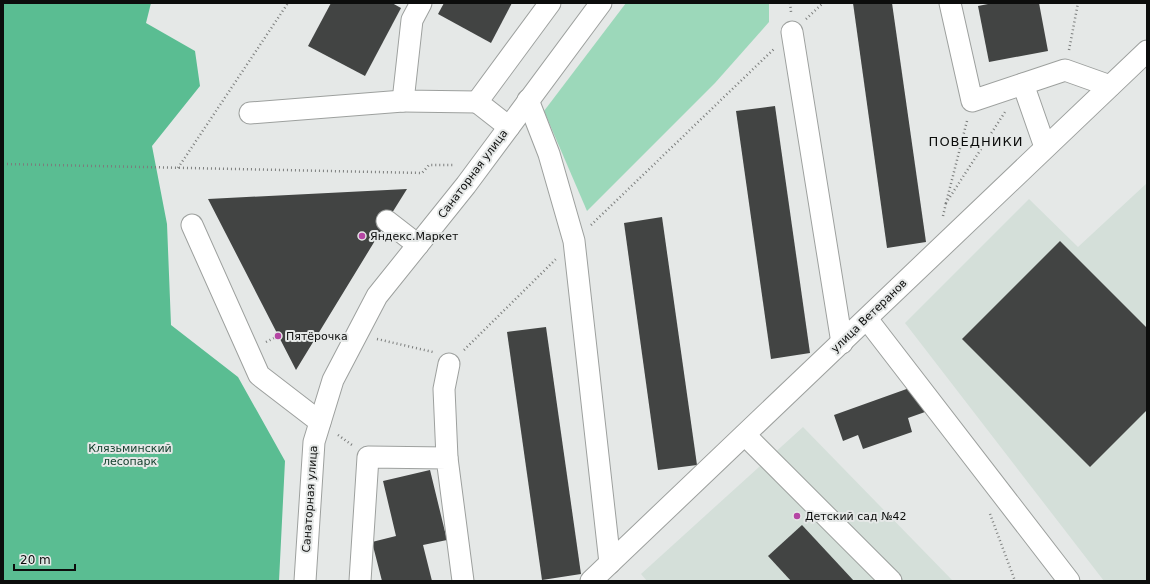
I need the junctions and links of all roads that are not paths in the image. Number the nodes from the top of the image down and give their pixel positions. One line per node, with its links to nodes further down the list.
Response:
1 (421, 3): 10 (street)
2 (550, 3): 11 (street)
3 (601, 3): 9 (street, Санаторная улица)
4 (950, 3): 7 (street)
5 (792, 32): 19 (street)
6 (1147, 51): 8 (street, улица Ветеранов)
7 (1023, 84): 8 (street); 14 (street)
8 (1110, 86): 14 (street, улица Ветеранов)
9 (528, 100): 13 (street, Санаторная улица); 24 (street)
10 (403, 101): 11 (street); 12 (street)
11 (477, 102): 13 (street)
12 (250, 113)
13 (509, 127): 17 (street, Санаторная улица)
14 (1045, 147): 18 (street, улица Ветеранов)
15 (387, 221): 17 (street)
16 (192, 224): 21 (street)
17 (418, 245): 21 (street, Санаторная улица)
18 (867, 319): 19 (street, улица Ветеранов); 30 (street)
19 (842, 343): 22 (street, улица Ветеранов)
20 (449, 364): 23 (street)
21 (326, 427): 25 (street, Санаторная улица)
22 (745, 435): 24 (street, улица Ветеранов); 29 (street)
23 (447, 458): 26 (street); 27 (street)
24 (610, 563): 28 (street, улица Ветеранов)
25 (305, 581)
26 (360, 581)
27 (463, 581)
28 (591, 581)
29 (891, 581)
30 (1069, 581)

